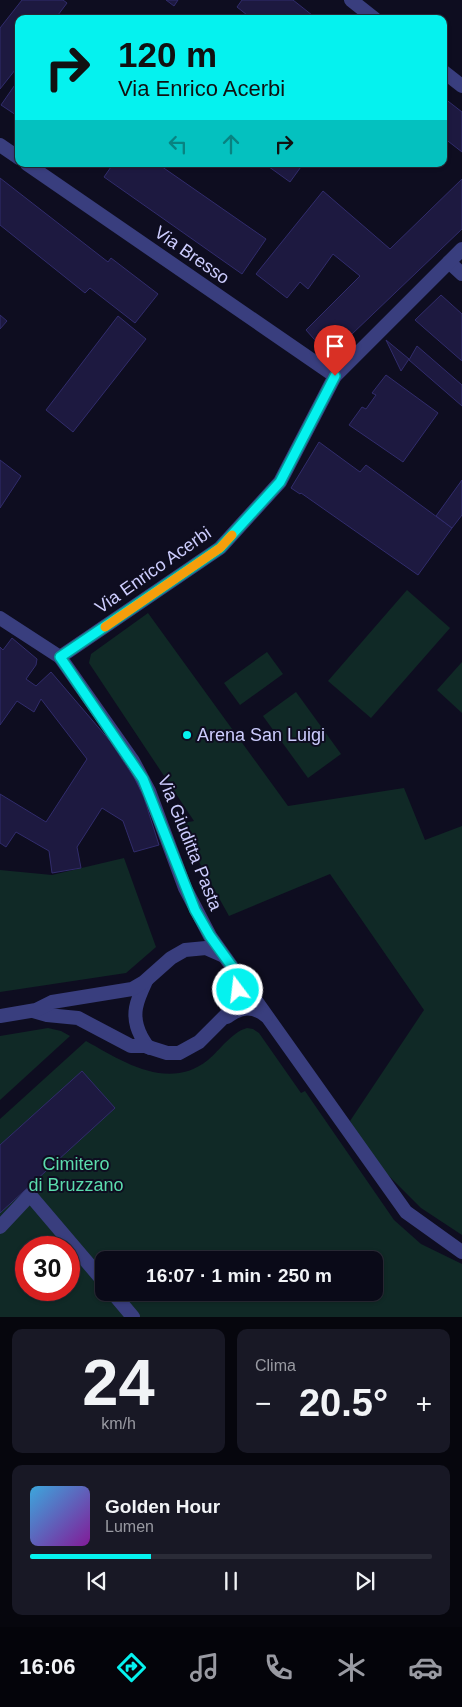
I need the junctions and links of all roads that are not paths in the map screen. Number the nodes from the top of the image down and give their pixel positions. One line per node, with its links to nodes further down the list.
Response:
1 (351, 0): 2 (street)
2 (370, 15)
3 (447, 74): 4 (street)
4 (462, 86)
5 (0, 145): 6 (street)
6 (15, 155)
7 (31, 167): 11 (street, Via Bresso)
8 (462, 249): 9 (street, Via Enrico Acerbi)
9 (449, 262): 10 (street); 11 (street, Via Enrico Acerbi)
10 (462, 274)
11 (335, 376): 13 (street, Via Enrico Acerbi)
12 (0, 618): 13 (street, Via Giuditta Pasta)
13 (60, 657): 14 (street, Via Giuditta Pasta)
14 (230, 964): 15 (street); 18 (street); 19 (street, Via Giuditta Pasta)
15 (146, 980): 16 (street); 20 (street)
16 (33, 1011): 17 (street); 20 (street)
17 (0, 1016)
18 (223, 1020): 19 (street, Via Giuditta Pasta); 20 (street)
19 (276, 1028): 22 (street, Via Giuditta Pasta)
20 (150, 1048)
21 (0, 1227): 23 (street)
22 (462, 1252)
23 (95, 1271)
24 (120, 1301): 25 (street)
25 (133, 1317)

